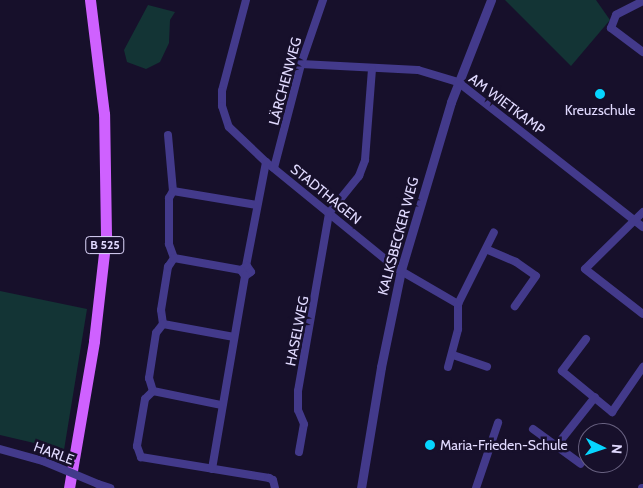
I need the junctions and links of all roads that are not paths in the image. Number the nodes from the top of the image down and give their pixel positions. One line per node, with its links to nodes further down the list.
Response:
1 (90, 0): 44 (main road, B 525)
2 (246, 0): 11 (street, STADTHAGEN)
3 (323, 0): 7 (street, LÄRCHENWEG)
4 (492, 0): 9 (street, KALKSBECKER WEG)
5 (643, 1): 6 (street)
6 (643, 52)
7 (301, 64): 8 (street, AM WIETKAMP); 12 (street, LÄRCHENWEG)
8 (372, 69): 9 (street, AM WIETKAMP); 16 (street)
9 (458, 82): 17 (street, AM WIETKAMP); 22 (street, KALKSBECKER WEG)
10 (168, 134): 13 (street)
11 (266, 162): 12 (street, STADTHAGEN); 14 (street)
12 (274, 168): 16 (street, STADTHAGEN)
13 (173, 191): 14 (street); 21 (street)
14 (258, 205): 23 (street)
15 (643, 212): 17 (street)
16 (329, 213): 22 (street, STADTHAGEN); 41 (street, HASELWEG)
17 (635, 221): 18 (street, AM WIETKAMP); 26 (street)
18 (643, 226)
19 (494, 232): 20 (street)
20 (488, 250): 24 (street); 25 (street)
21 (174, 258): 23 (street); 27 (street)
22 (400, 270): 24 (street, STADTHAGEN); 47 (street, KALKSBECKER WEG)
23 (244, 271): 28 (street)
24 (458, 304): 30 (street)
25 (515, 306)
26 (643, 314)
27 (164, 324): 28 (street); 34 (street)
28 (234, 337): 36 (street)
29 (586, 339): 35 (street)
30 (454, 355): 31 (street); 32 (street)
31 (448, 367)
32 (487, 367)
33 (643, 367): 35 (street)
34 (153, 391): 36 (street); 43 (street)
35 (595, 398): 39 (street)
36 (222, 405): 43 (street)
37 (498, 423): 48 (street)
38 (533, 428): 39 (street)
39 (557, 446): 42 (street)
40 (0, 449): 45 (street, HARLE, bridge)
41 (298, 452)
42 (578, 462)
43 (212, 469): 46 (street)
44 (69, 488)
45 (110, 488)
46 (275, 488)
47 (362, 488)
48 (476, 488)

